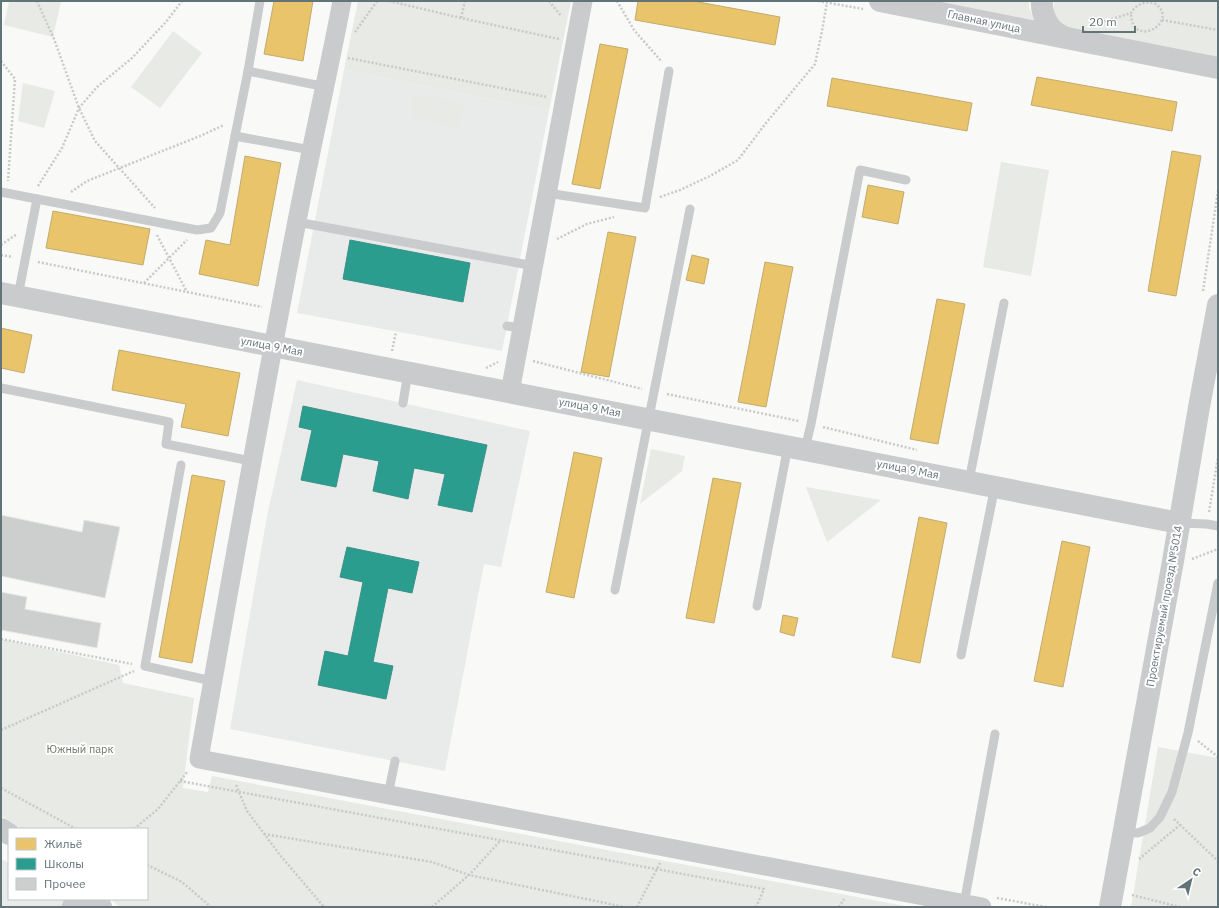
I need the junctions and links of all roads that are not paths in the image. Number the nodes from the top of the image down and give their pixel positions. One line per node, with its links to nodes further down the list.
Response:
1 (260, 1): 8 (lane)
2 (342, 1): 10 (street)
3 (582, 1): 15 (street)
4 (880, 1): 6 (street, Главная улица)
5 (1042, 1): 6 (street, Главная улица)
6 (1064, 38): 7 (street, Главная улица)
7 (1218, 68)
8 (248, 71): 10 (lane); 11 (lane)
9 (670, 71): 15 (lane)
10 (326, 87): 12 (street)
11 (236, 136): 12 (lane); 16 (lane)
12 (311, 150): 18 (street)
13 (906, 180): 29 (lane)
14 (4, 192): 16 (lane)
15 (547, 193): 19 (street)
16 (34, 198): 20 (lane)
17 (690, 209): 28 (lane)
18 (297, 222): 19 (lane); 23 (street)
19 (535, 257): 26 (street)
20 (9, 295): 23 (street, улица 9 Мая)
21 (1004, 303): 32 (lane)
22 (1218, 305): 34 (street, Проектируемый проезд №5014)
23 (273, 347): 24 (street, улица 9 Мая); 30 (street)
24 (408, 372): 26 (street, улица 9 Мая); 27 (lane)
25 (1, 388): 30 (lane)
26 (510, 392): 28 (street, улица 9 Мая)
27 (402, 403)
28 (648, 419): 29 (street, улица 9 Мая); 37 (lane)
29 (797, 448): 32 (street, улица 9 Мая); 38 (lane)
30 (251, 460): 40 (street)
31 (181, 465): 40 (lane)
32 (969, 481): 33 (street, улица 9 Мая)
33 (994, 486): 34 (street, улица 9 Мая); 39 (lane)
34 (1179, 523): 35 (lane); 44 (street, Проектируемый проезд №5014)
35 (1218, 526)
36 (1218, 583): 44 (lane)
37 (615, 590)
38 (757, 606)
39 (961, 656)
40 (212, 681): 43 (street)
41 (995, 734): 47 (lane)
42 (395, 761): 43 (lane)
43 (388, 795): 47 (street)
44 (1124, 832): 46 (street, Проектируемый проезд №5014)
45 (80, 900): 48 (street)
46 (1118, 900)
47 (973, 905)
48 (71, 907)

